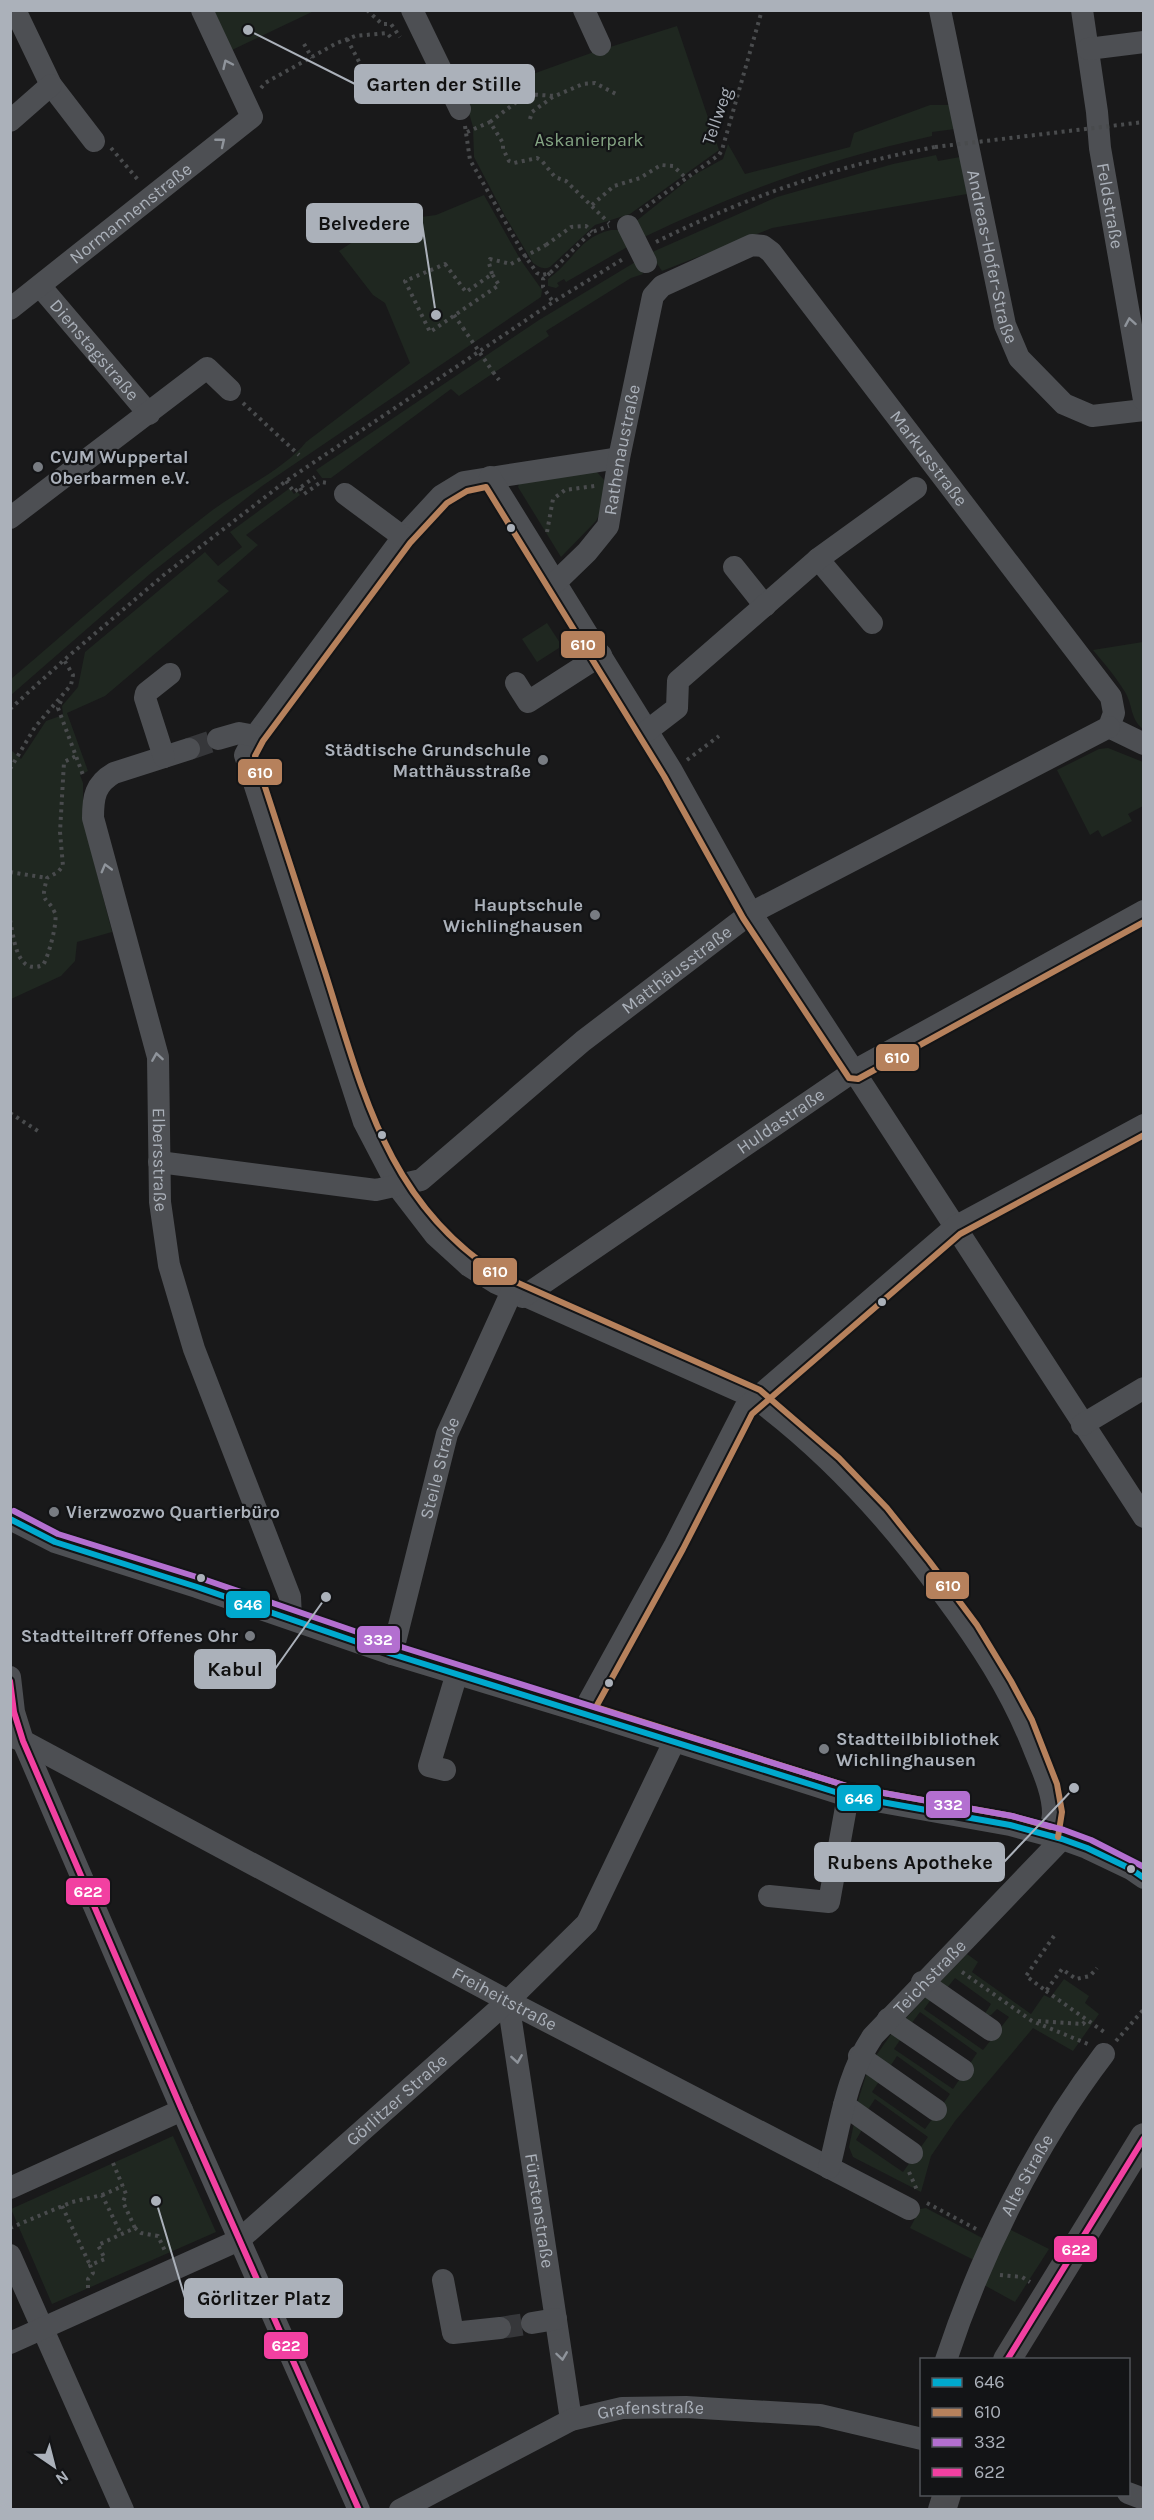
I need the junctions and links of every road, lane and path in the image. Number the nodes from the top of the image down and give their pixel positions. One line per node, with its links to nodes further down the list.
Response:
1 (15, 10): 17 (street)
2 (202, 10): 23 (street, one-way to 2)
3 (367, 10): 9 (path)
4 (412, 10): 22 (street)
5 (584, 10): 14 (street)
6 (762, 10): 30 (path, Tellweg)
7 (940, 10): 49 (street, Andreas-Hofer-Straße)
8 (1082, 10): 15 (street, Feldstraße)
9 (400, 37)
10 (347, 39): 11 (path); 16 (path); 21 (path)
11 (393, 40)
12 (1143, 42): 15 (street)
13 (304, 44): 16 (path)
14 (600, 45)
15 (1088, 49): 48 (street, Feldstraße, one-way to 15)
16 (312, 58): 23 (path)
17 (51, 85): 25 (street); 29 (street)
18 (528, 93): 20 (path); 22 (path); 27 (path)
19 (616, 94): 20 (path)
20 (555, 96): 24 (path)
21 (381, 103)
22 (459, 106): 28 (path)
23 (249, 110): 31 (street, Normannenstraße, one-way to 23)
24 (530, 119)
25 (10, 121)
26 (1143, 122): 35 (path, bridge)
27 (490, 123): 28 (path); 32 (path)
28 (467, 132): 37 (path)
29 (94, 141): 31 (path)
30 (685, 177): 32 (path); 33 (path, Tellweg)
31 (152, 197): 41 (street, Normannenstraße)
32 (592, 205): 33 (path)
33 (623, 223): 34 (path, Tellweg); 36 (street, bridge)
34 (592, 232): 38 (path); 39 (path, bridge)
35 (669, 236)
36 (638, 259): 40 (street); 43 (path)
37 (537, 273): 38 (path); 42 (path)
38 (550, 273): 42 (path)
39 (492, 274): 45 (path); 45 (path)
40 (670, 282): 52 (street, Rathenaustraße); 75 (street, Markusstraße)
41 (40, 286): 44 (street, Normannenstraße); 50 (street, Dienstagstraße)
42 (543, 286): 43 (path)
43 (553, 302): 55 (path)
44 (10, 309)
45 (454, 315): 46 (path, bridge)
46 (499, 380)
47 (230, 390): 50 (street); 51 (path)
48 (1143, 400)
49 (1143, 410)
50 (149, 414): 61 (street)
51 (299, 455)
52 (619, 458): 54 (street); 56 (street, Rathenaustraße)
53 (315, 477): 57 (path)
54 (490, 477): 62 (street); 64 (street)
55 (286, 481): 57 (path); 70 (path)
56 (617, 483): 64 (path); 66 (street, Rathenaustraße)
57 (300, 488): 59 (path)
58 (916, 488): 63 (street)
59 (304, 494)
60 (345, 494): 62 (street)
61 (10, 518)
62 (403, 537): 77 (street)
63 (818, 559): 67 (street); 68 (street)
64 (543, 560): 66 (street)
65 (734, 567): 67 (street)
66 (556, 582): 69 (street)
67 (765, 606): 76 (street)
68 (872, 623)
69 (601, 655): 72 (street); 76 (street)
70 (64, 660): 73 (path); 74 (path)
71 (170, 674): 83 (street)
72 (516, 683)
73 (64, 695): 82 (path); 84 (path)
74 (10, 709)
75 (1109, 727): 80 (street); 90 (street, Matthäusstraße)
76 (647, 731): 85 (street)
77 (255, 736): 79 (street); 99 (street)
78 (719, 736): 85 (path)
79 (218, 739)
80 (1143, 744)
81 (189, 749): 83 (street, Elbersstraße)
82 (76, 756): 86 (path); 88 (path)
83 (164, 757): 98 (street, Elbersstraße, one-way to 83)
84 (10, 769)
85 (672, 771): 90 (street)
86 (82, 774)
87 (10, 872): 88 (path)
88 (47, 878): 92 (path)
89 (1143, 911): 94 (street, Huldastraße)
90 (751, 913): 94 (street); 99 (street, Matthäusstraße)
91 (10, 920): 92 (path)
92 (16, 946): 93 (path)
93 (10, 952)
94 (854, 1071): 100 (street); 101 (street, Huldastraße)
95 (10, 1113): 96 (path)
96 (38, 1131)
97 (1141, 1132): 100 (street)
98 (159, 1161): 99 (street, Matthäusstraße); 107 (street, Elbersstraße)
99 (398, 1187): 101 (street)
100 (955, 1227): 103 (street); 104 (street)
101 (517, 1294): 103 (street); 108 (street, Steile Straße)
102 (1143, 1388): 104 (street)
103 (755, 1398): 111 (street); 116 (street)
104 (1083, 1425): 105 (street)
105 (1143, 1517)
106 (10, 1519): 107 (street)
107 (291, 1618): 108 (street)
108 (392, 1654): 109 (street)
109 (457, 1674): 111 (street); 114 (street)
110 (10, 1677): 112 (street)
111 (583, 1712): 113 (street)
112 (17, 1739): 124 (street, Freiheitstraße); 137 (street)
113 (674, 1742): 115 (street); 124 (street, Görlitzer Straße)
114 (445, 1770)
115 (848, 1796): 116 (street); 118 (street)
116 (1055, 1837): 117 (street); 120 (street, Teichstraße)
117 (1143, 1878)
118 (769, 1896)
119 (1054, 1936): 123 (path)
120 (944, 1960): 122 (street, Teichstraße); 129 (path)
121 (1097, 1968): 123 (path)
122 (922, 1982): 127 (street, Teichstraße); 132 (street)
123 (1046, 1991): 126 (path)
124 (508, 2001): 142 (street, Freiheitstraße); 151 (street, Görlitzer Straße); 160 (street, Fürstenstraße, one-way to 160)
125 (1143, 2009): 133 (path)
126 (1077, 2013): 128 (path); 130 (path)
127 (888, 2019): 134 (street, Teichstraße); 135 (street)
128 (1086, 2020): 130 (path); 131 (path)
129 (1032, 2021): 130 (path); 133 (path)
130 (1075, 2024)
131 (1094, 2025)
132 (992, 2030)
133 (1104, 2054): 152 (street, Alte Straße)
134 (859, 2056): 136 (street, Teichstraße); 138 (street)
135 (963, 2070)
136 (844, 2105): 140 (street); 142 (street, Teichstraße)
137 (182, 2110): 144 (street); 151 (street)
138 (936, 2110)
139 (1143, 2137): 158 (main road)
140 (910, 2161): 146 (path)
141 (112, 2163): 143 (path)
142 (829, 2168): 146 (street, Freiheitstraße)
143 (123, 2186): 145 (path); 149 (path)
144 (10, 2188)
145 (102, 2195): 147 (path); 150 (path)
146 (915, 2204): 152 (path)
147 (62, 2206): 148 (path); 155 (path)
148 (10, 2228)
149 (135, 2228): 150 (path); 153 (path)
150 (121, 2234): 155 (path)
151 (239, 2240): 159 (street, Görlitzer Straße); 170 (street)
152 (995, 2241): 156 (street, Alte Straße)
153 (164, 2249)
154 (10, 2255): 162 (street)
155 (90, 2265): 159 (path)
156 (981, 2270): 158 (path); 165 (street, Alte Straße)
157 (443, 2280): 163 (street)
158 (1048, 2293): 166 (main road)
159 (96, 2305): 162 (street, Görlitzer Straße)
160 (556, 2319): 161 (street); 167 (street, Fürstenstraße, one-way to 167)
161 (532, 2323)
162 (43, 2328): 164 (street, Görlitzer Straße); 169 (street)
163 (500, 2328)
164 (10, 2343)
165 (947, 2358)
166 (1008, 2358)
167 (571, 2420): 168 (street, Grafenstraße); 171 (street, Grafenstraße)
168 (920, 2435)
169 (123, 2510)
170 (359, 2510)
171 (400, 2510)

